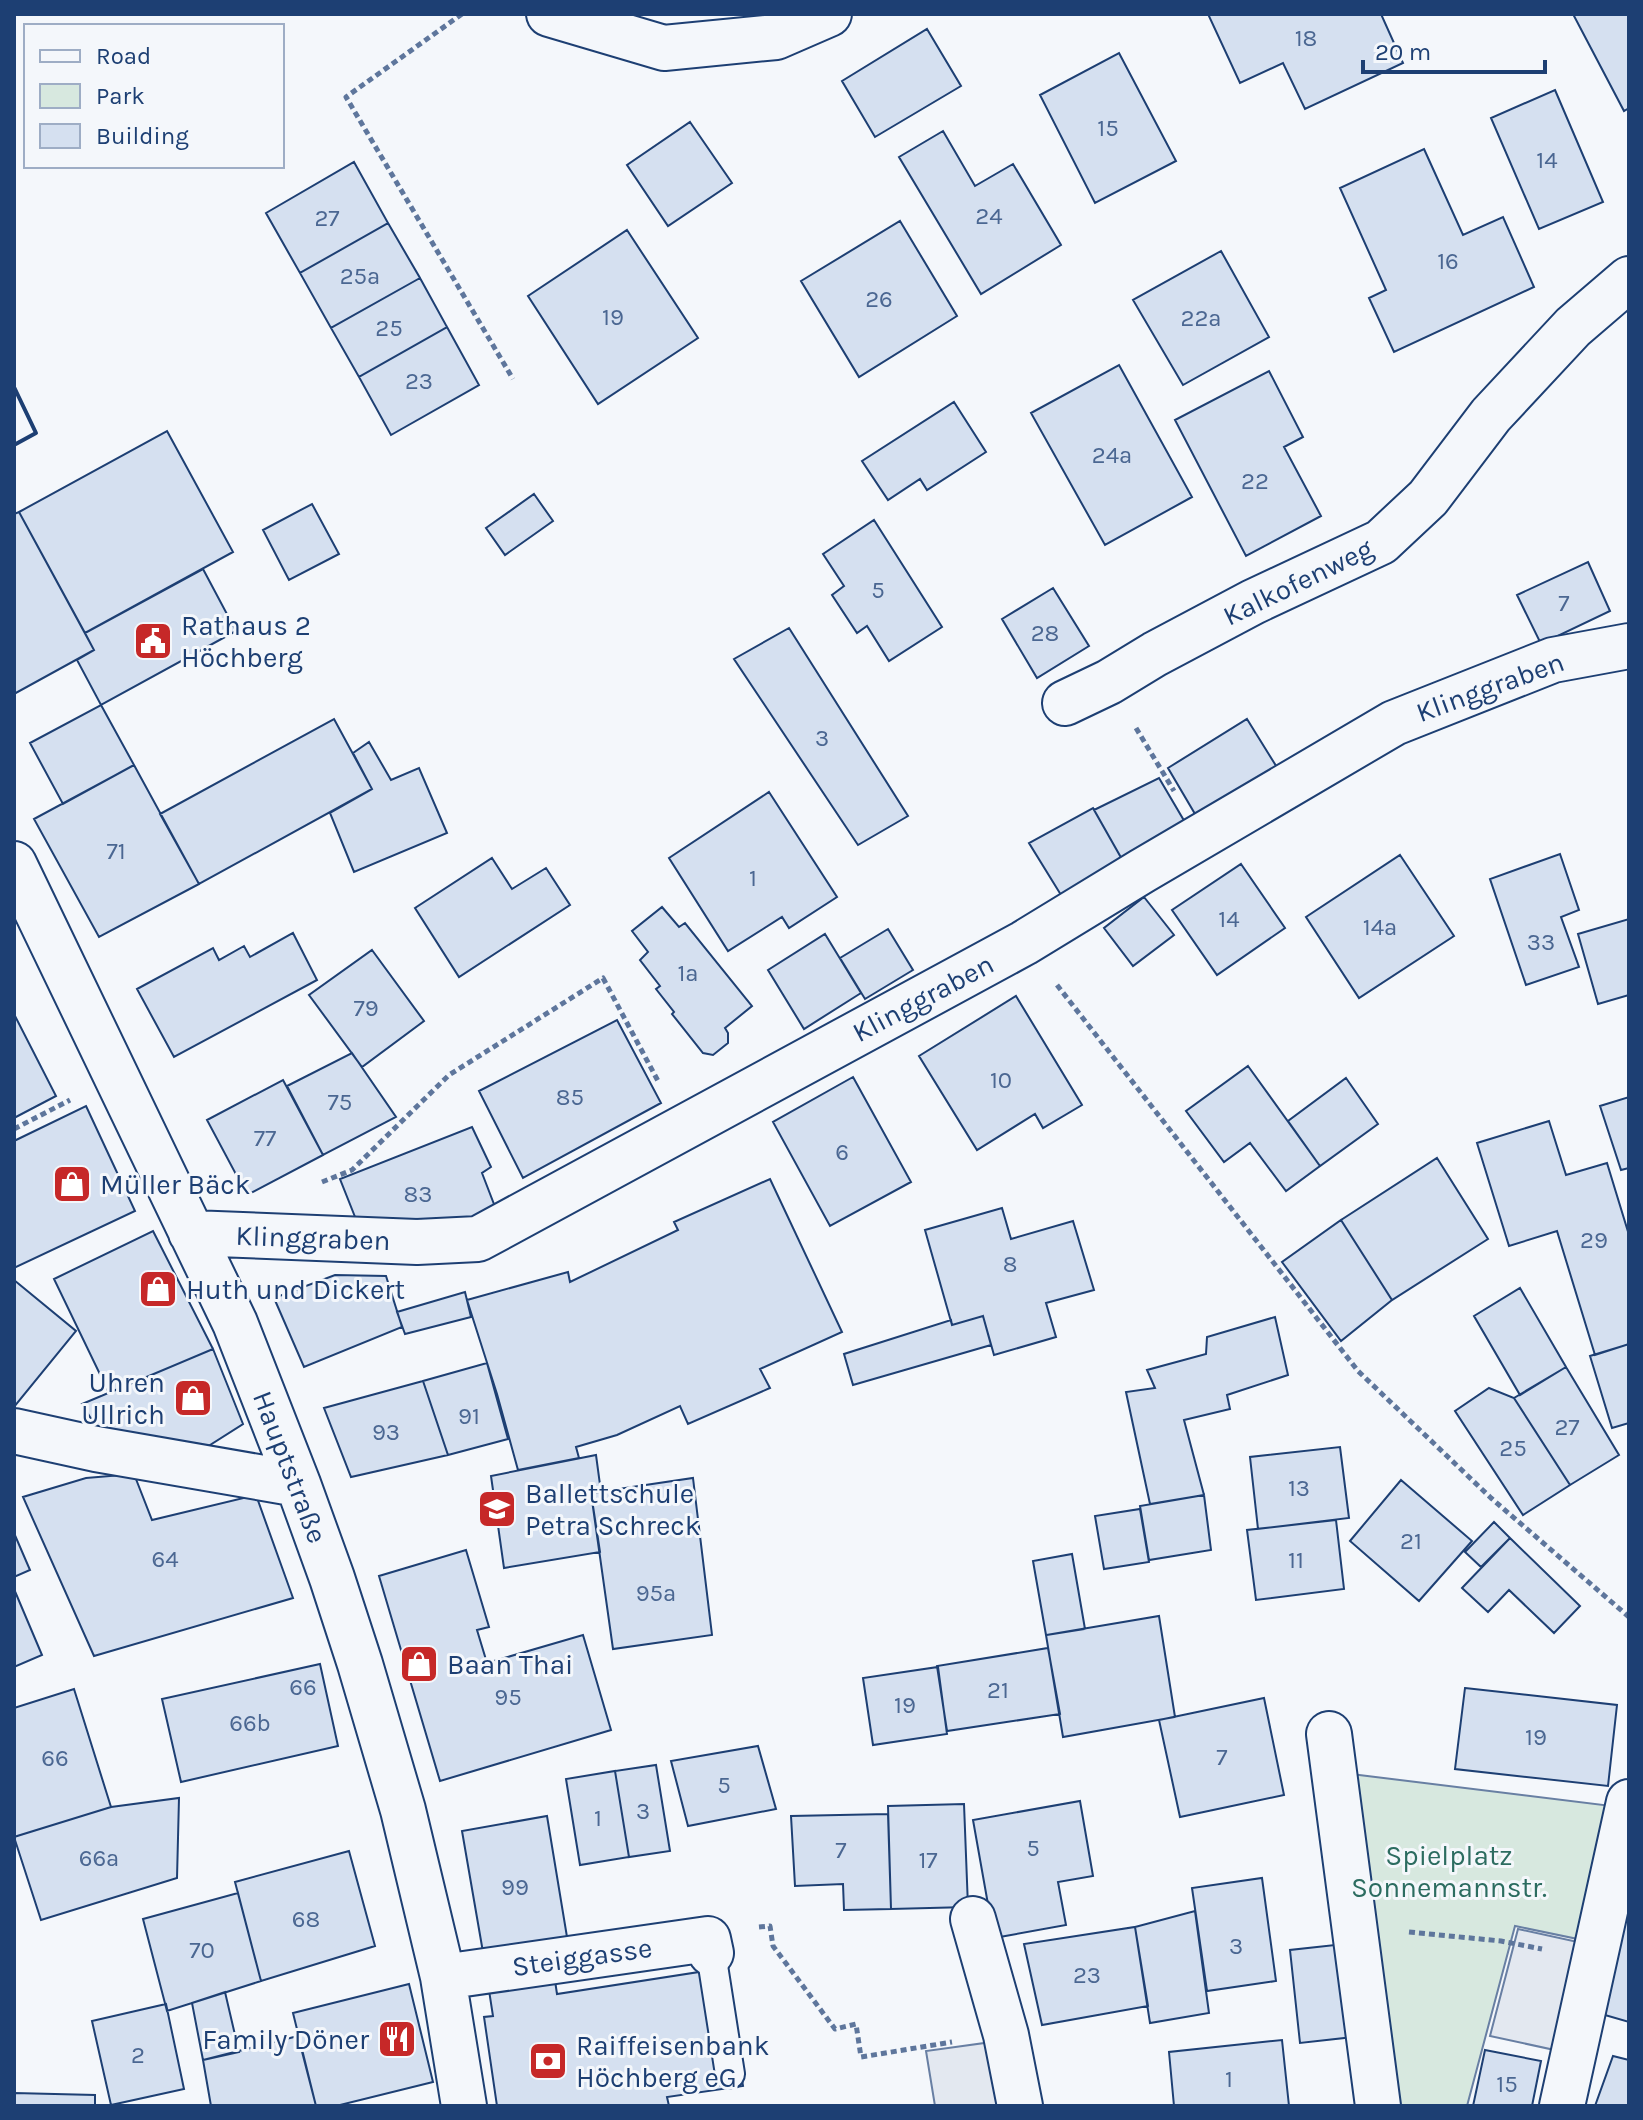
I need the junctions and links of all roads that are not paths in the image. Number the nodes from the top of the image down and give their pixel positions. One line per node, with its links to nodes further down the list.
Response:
1 (549, 14): 2 (street)
2 (829, 14)
3 (1629, 279): 5 (street, Kalkofenweg)
4 (1629, 646): 7 (street, Klinggraben)
5 (1065, 703)
6 (14, 864): 7 (street, Hauptstraße)
7 (191, 1233): 9 (street, Hauptstraße)
8 (14, 1431): 9 (street)
9 (298, 1484): 14 (street, Hauptstraße)
10 (1329, 1734): 18 (street)
11 (1629, 1802): 19 (street)
12 (973, 1919): 17 (street)
13 (711, 1953): 14 (street, Steiggasse); 15 (lane)
14 (443, 1977): 16 (street, Hauptstraße)
15 (730, 2074)
16 (464, 2106)
17 (1020, 2106)
18 (1378, 2106)
19 (1562, 2106)

